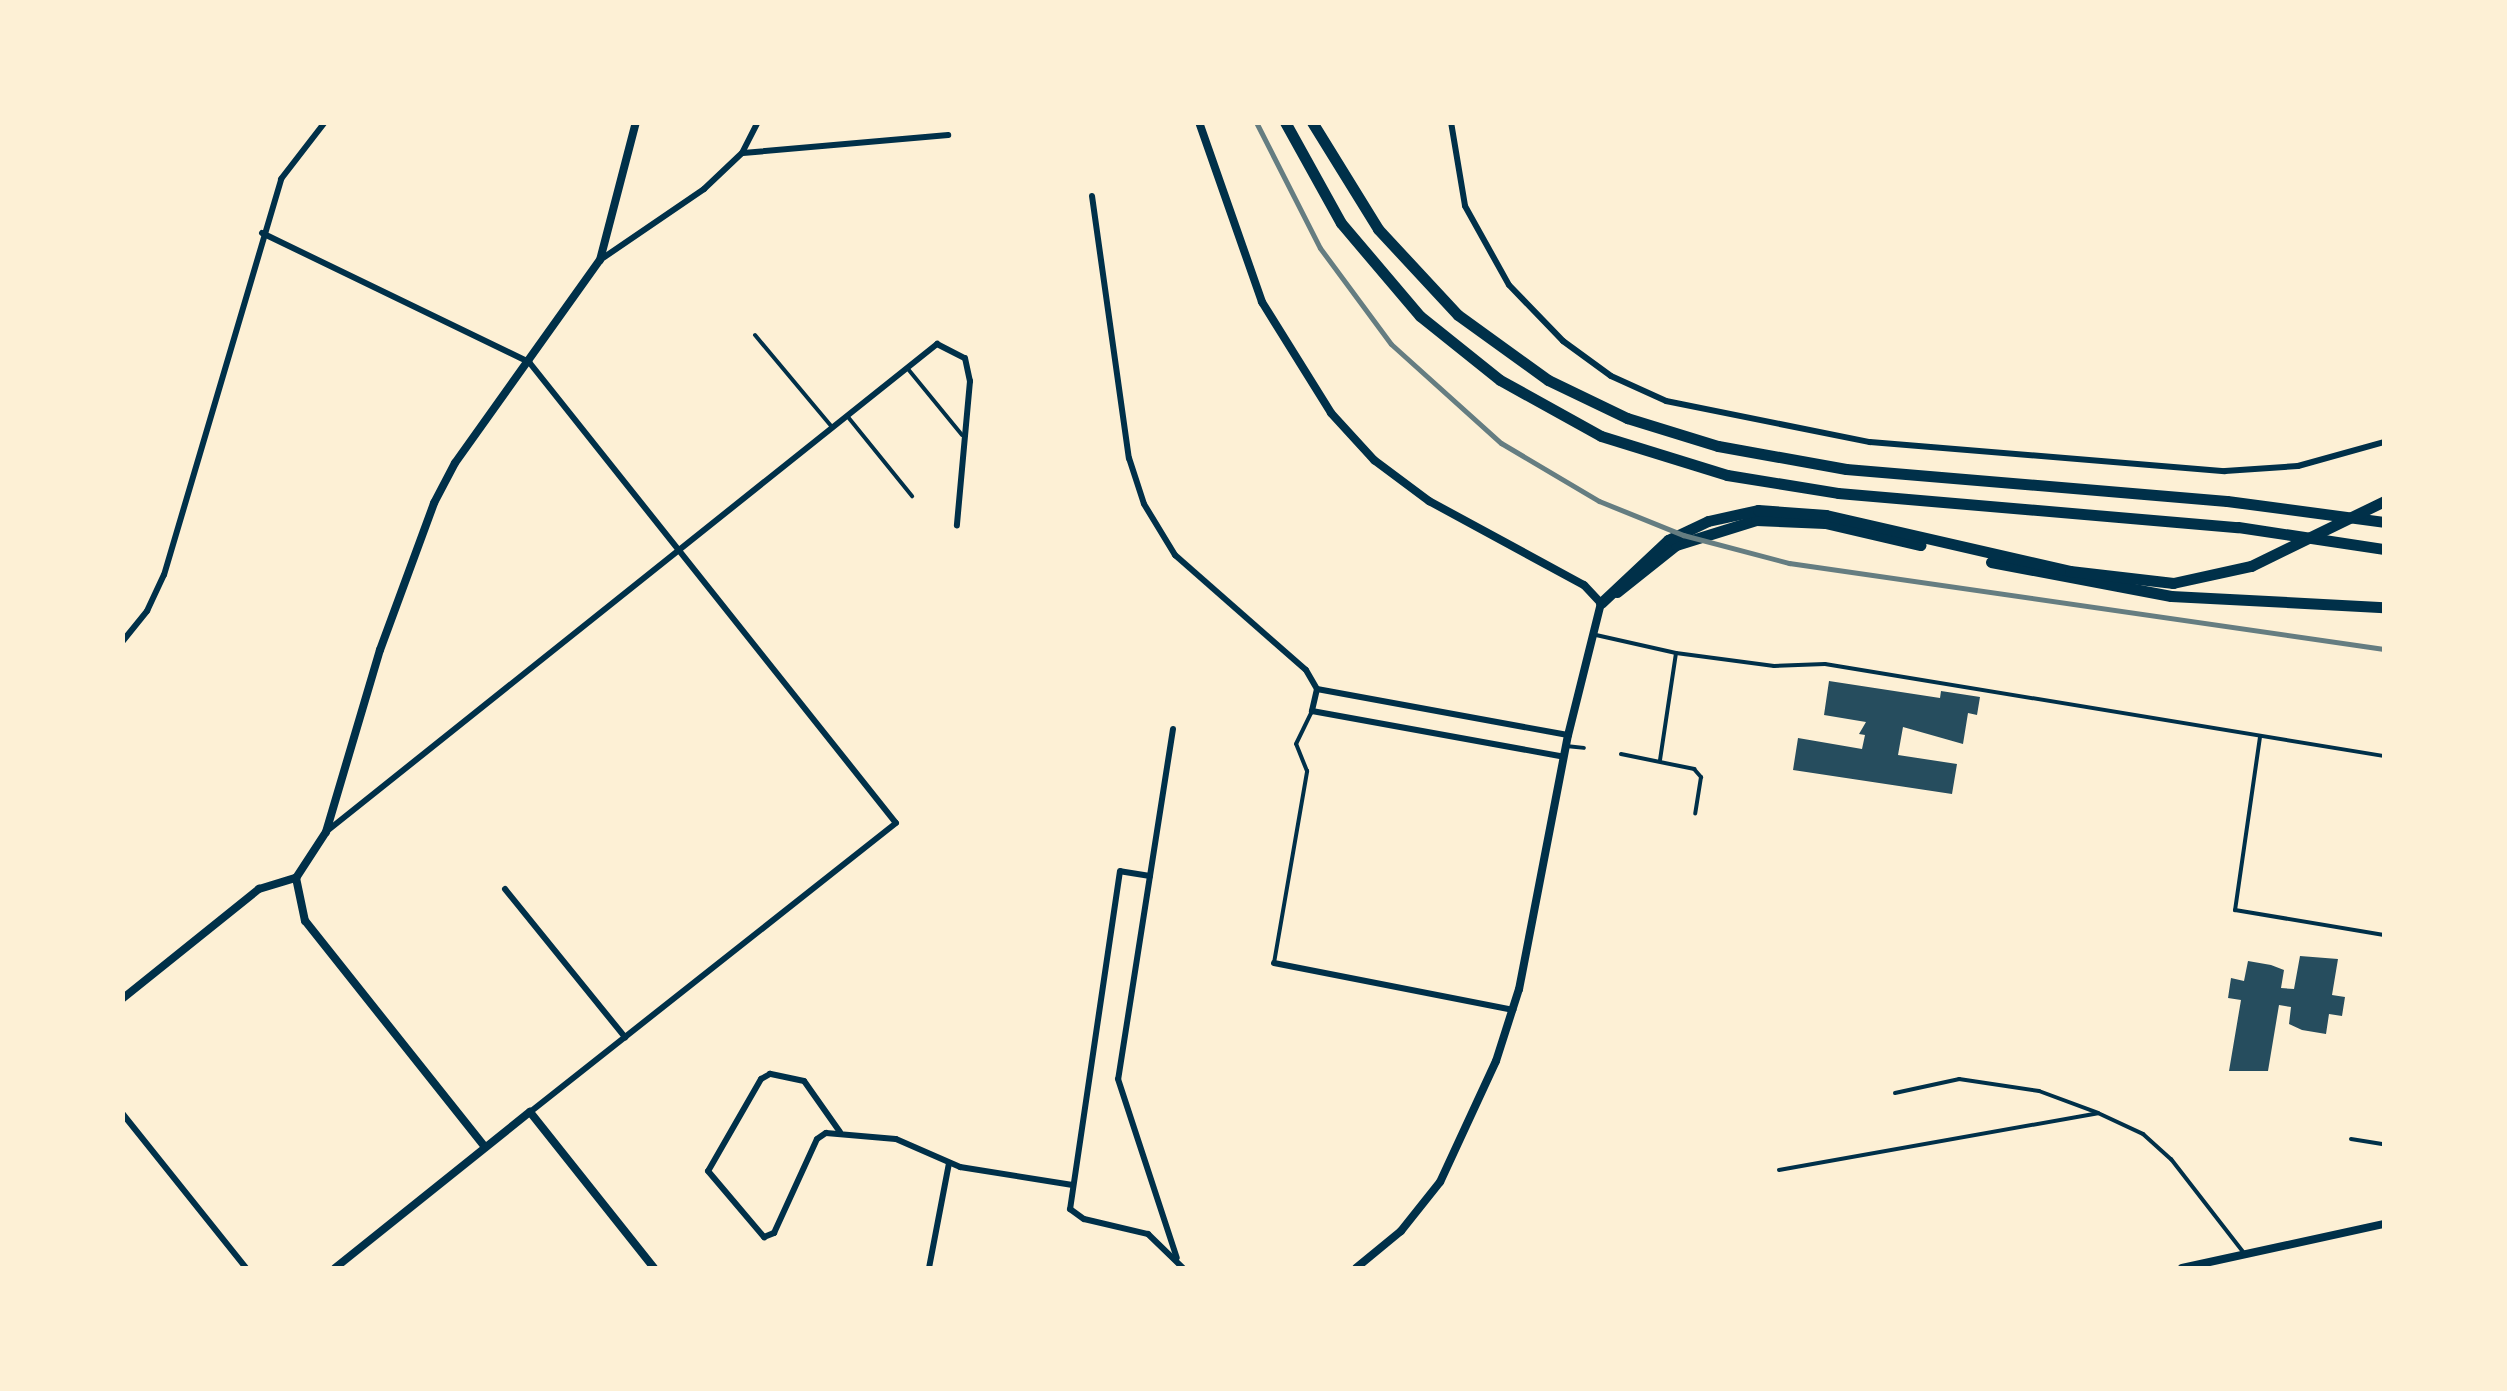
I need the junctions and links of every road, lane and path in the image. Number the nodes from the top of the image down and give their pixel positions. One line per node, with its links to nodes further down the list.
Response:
1 (324, 122): 11 (street)
2 (636, 122): 12 (street)
3 (758, 122): 9 (street)
4 (1200, 122): 26 (street)
5 (1284, 122): 24 (highway)
6 (1312, 122): 22 (highway)
7 (1452, 122): 19 (street)
8 (948, 135): 9 (street)
9 (742, 153): 12 (street)
10 (1092, 196): 31 (street)
11 (262, 233): 14 (street); 29 (street)
12 (600, 260): 14 (street)
13 (755, 335): 17 (lane)
14 (529, 362): 25 (street); 42 (street)
15 (908, 369): 16 (street); 18 (lane); 18 (street)
16 (848, 417): 17 (street); 20 (lane)
17 (834, 429): 25 (street)
18 (965, 437): 23 (street)
19 (2384, 442)
20 (912, 496)
21 (2384, 502): 26 (highway)
22 (2384, 522)
23 (957, 525)
24 (2384, 549)
25 (679, 553): 42 (street); 50 (street)
26 (1602, 603): 27 (highway); 28 (street)
27 (2384, 606)
28 (1596, 634): 30 (lane); 35 (street)
29 (122, 642)
30 (1676, 653): 34 (lane); 40 (lane)
31 (1316, 689): 32 (street); 35 (street)
32 (1312, 711): 39 (street); 47 (lane)
33 (1172, 729): 43 (street)
34 (2260, 735): 38 (lane); 46 (lane)
35 (1567, 741): 36 (lane); 39 (street)
36 (1584, 748)
37 (1621, 754): 40 (lane)
38 (2384, 756)
39 (1564, 757): 49 (street)
40 (1660, 760): 41 (lane)
41 (1696, 814)
42 (326, 832): 44 (street)
43 (1150, 876): 61 (street); 64 (street)
44 (296, 878): 48 (street); 58 (street)
45 (505, 889): 50 (street)
46 (2384, 934)
47 (1274, 964): 49 (street)
48 (122, 999)
49 (1512, 1010): 71 (street)
50 (625, 1037): 52 (street)
51 (1895, 1092): 53 (lane)
52 (530, 1112): 58 (street); 68 (street)
53 (2098, 1113): 60 (lane); 63 (lane)
54 (122, 1114): 66 (street)
55 (840, 1132): 55 (street); 59 (street)
56 (2351, 1139): 57 (lane)
57 (2384, 1144)
58 (485, 1147): 67 (street)
59 (949, 1163): 61 (street); 69 (street)
60 (1779, 1170)
61 (1073, 1184): 64 (street)
62 (2384, 1224): 63 (street)
63 (2244, 1253): 65 (street)
64 (1177, 1258): 70 (street)
65 (2198, 1266): 72 (street)
66 (246, 1268)
67 (335, 1268)
68 (654, 1268)
69 (930, 1268)
70 (1183, 1268)
71 (1356, 1268)
72 (2182, 1268)

